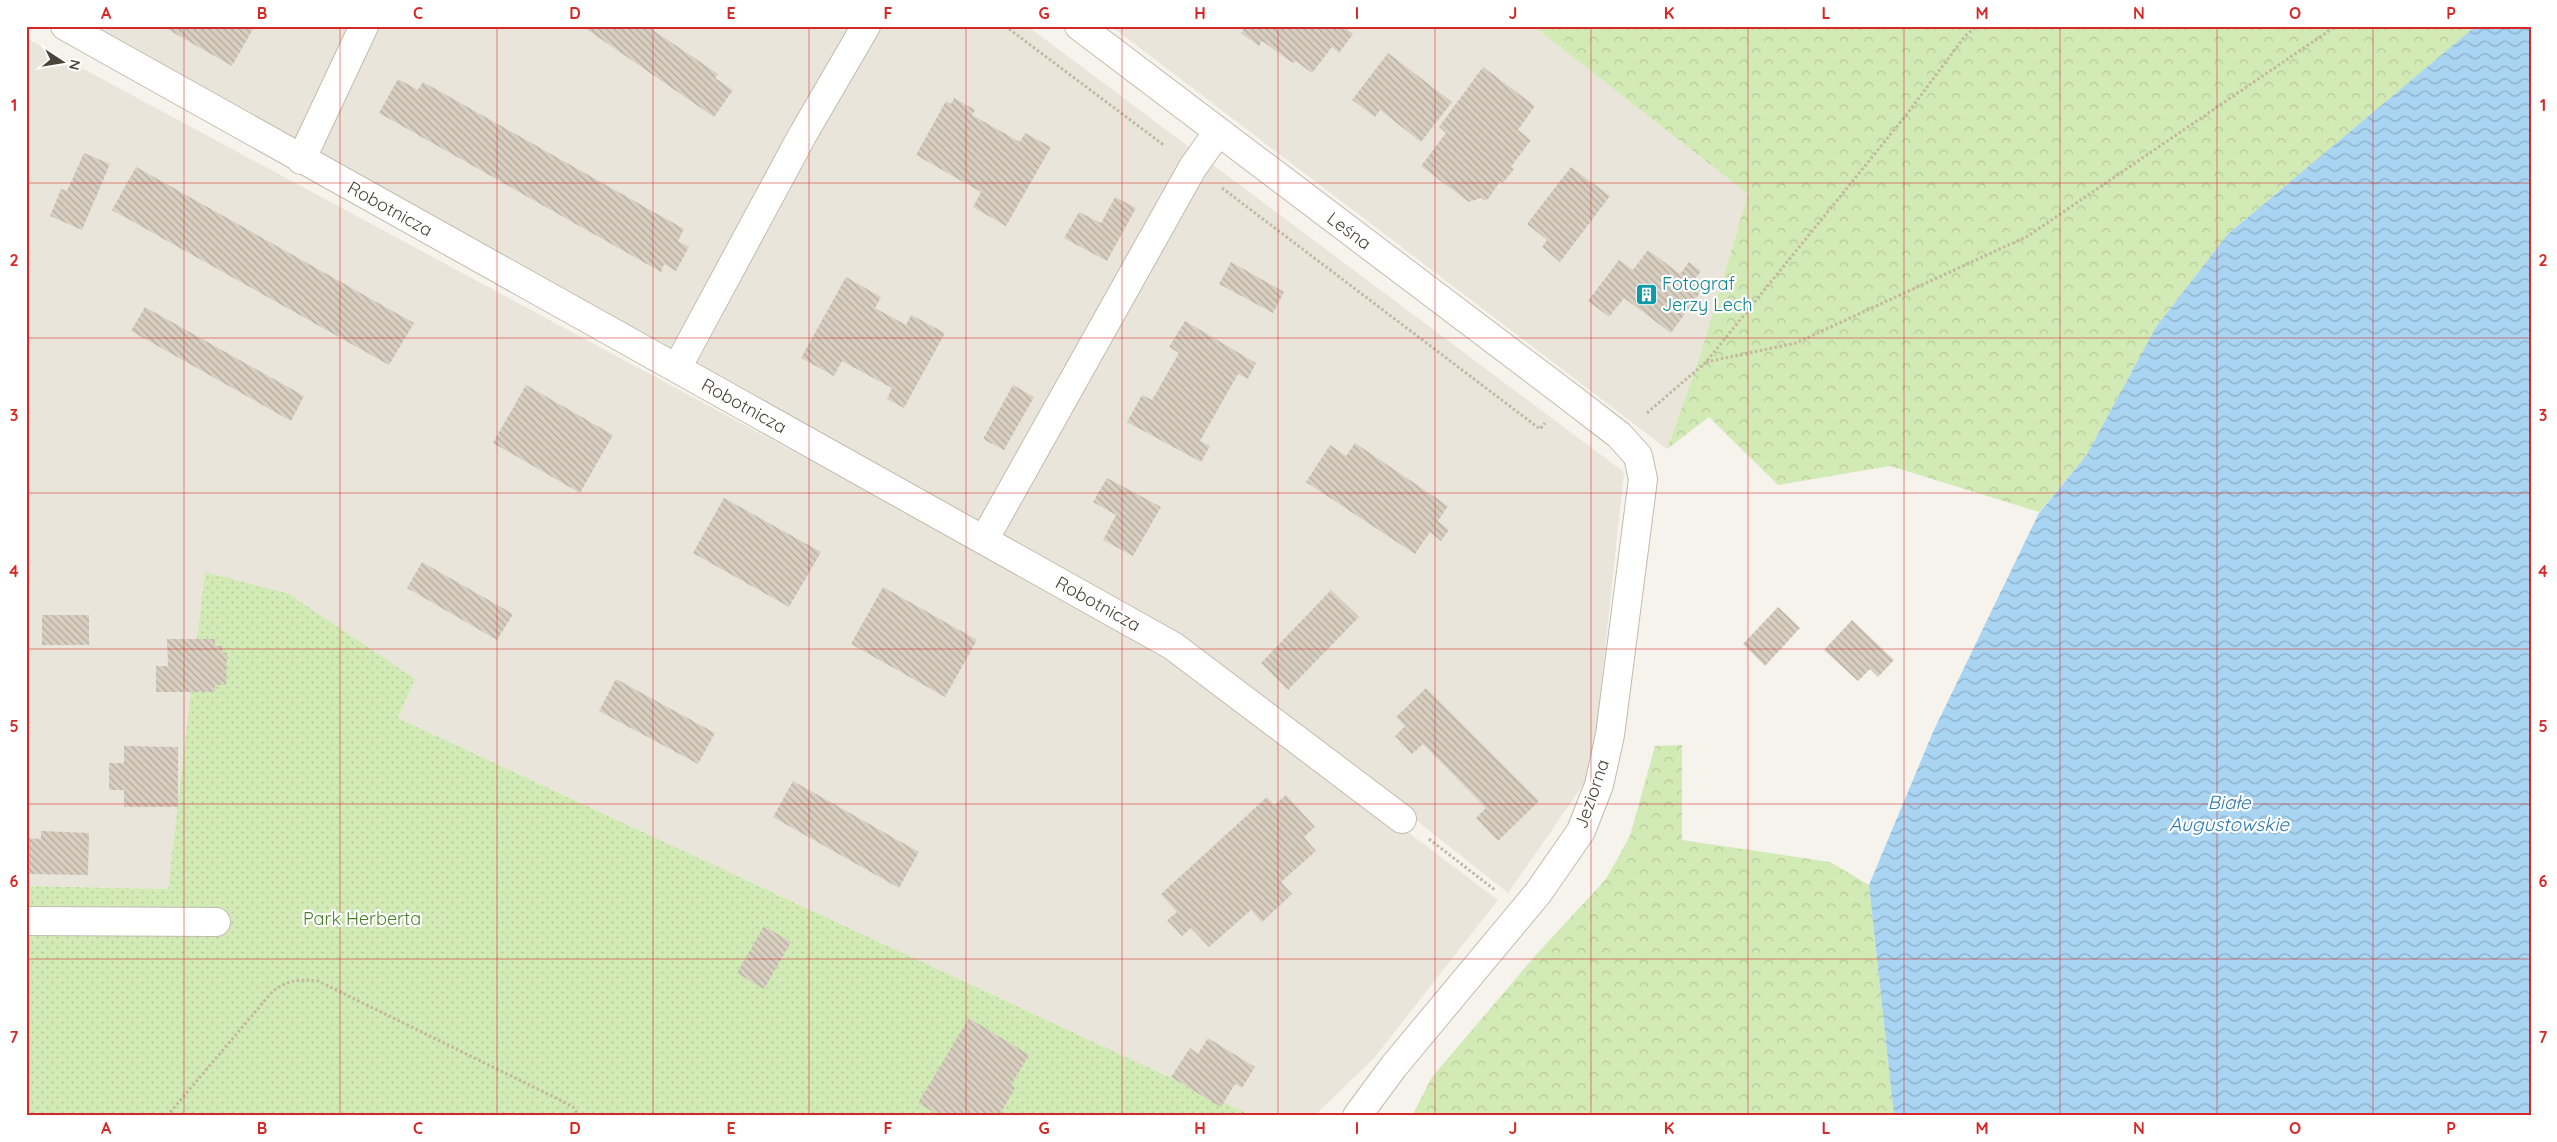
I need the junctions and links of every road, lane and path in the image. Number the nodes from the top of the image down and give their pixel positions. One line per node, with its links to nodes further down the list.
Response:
1 (65, 26): 9 (street, Robotnicza)
2 (364, 26): 9 (street)
3 (866, 26): 12 (street)
4 (1005, 26): 10 (path)
5 (1080, 26): 8 (street, Leśna)
6 (1977, 26): 11 (path)
7 (2336, 26): 11 (path)
8 (1218, 132): 10 (street); 13 (street, Leśna)
9 (301, 160): 12 (street, Robotnicza)
10 (1193, 167): 13 (path); 15 (street)
11 (1706, 362): 14 (path)
12 (677, 368): 15 (street, Robotnicza)
13 (1567, 395): 14 (street, Leśna)
14 (1619, 435): 17 (street, Jeziorna)
15 (984, 540): 16 (street, Robotnicza)
16 (1402, 819): 17 (path)
17 (1522, 913): 22 (street, Jeziorna)
18 (26, 921): 19 (street)
19 (216, 922)
20 (167, 1116): 21 (path)
21 (579, 1116)
22 (1357, 1116)

